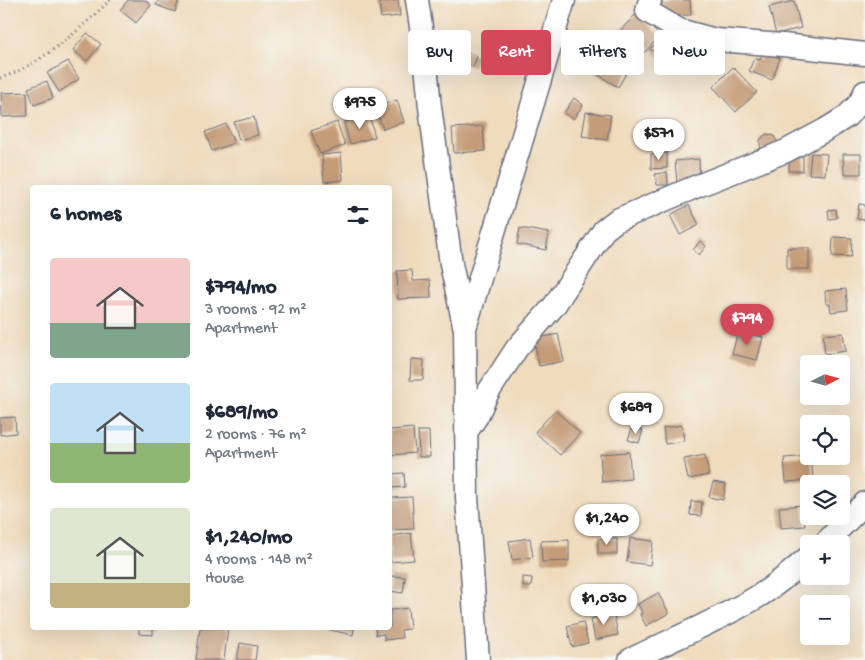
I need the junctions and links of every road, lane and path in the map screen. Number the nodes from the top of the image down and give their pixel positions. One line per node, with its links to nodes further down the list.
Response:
1 (110, 0): 6 (path)
2 (417, 0): 8 (street)
3 (564, 0): 8 (street)
4 (650, 0): 5 (street)
5 (865, 54)
6 (0, 78)
7 (865, 92): 9 (street)
8 (465, 328): 9 (street)
9 (466, 432): 13 (street)
10 (865, 503): 11 (street)
11 (833, 535)
12 (800, 565): 14 (street)
13 (478, 660)
14 (630, 660)

